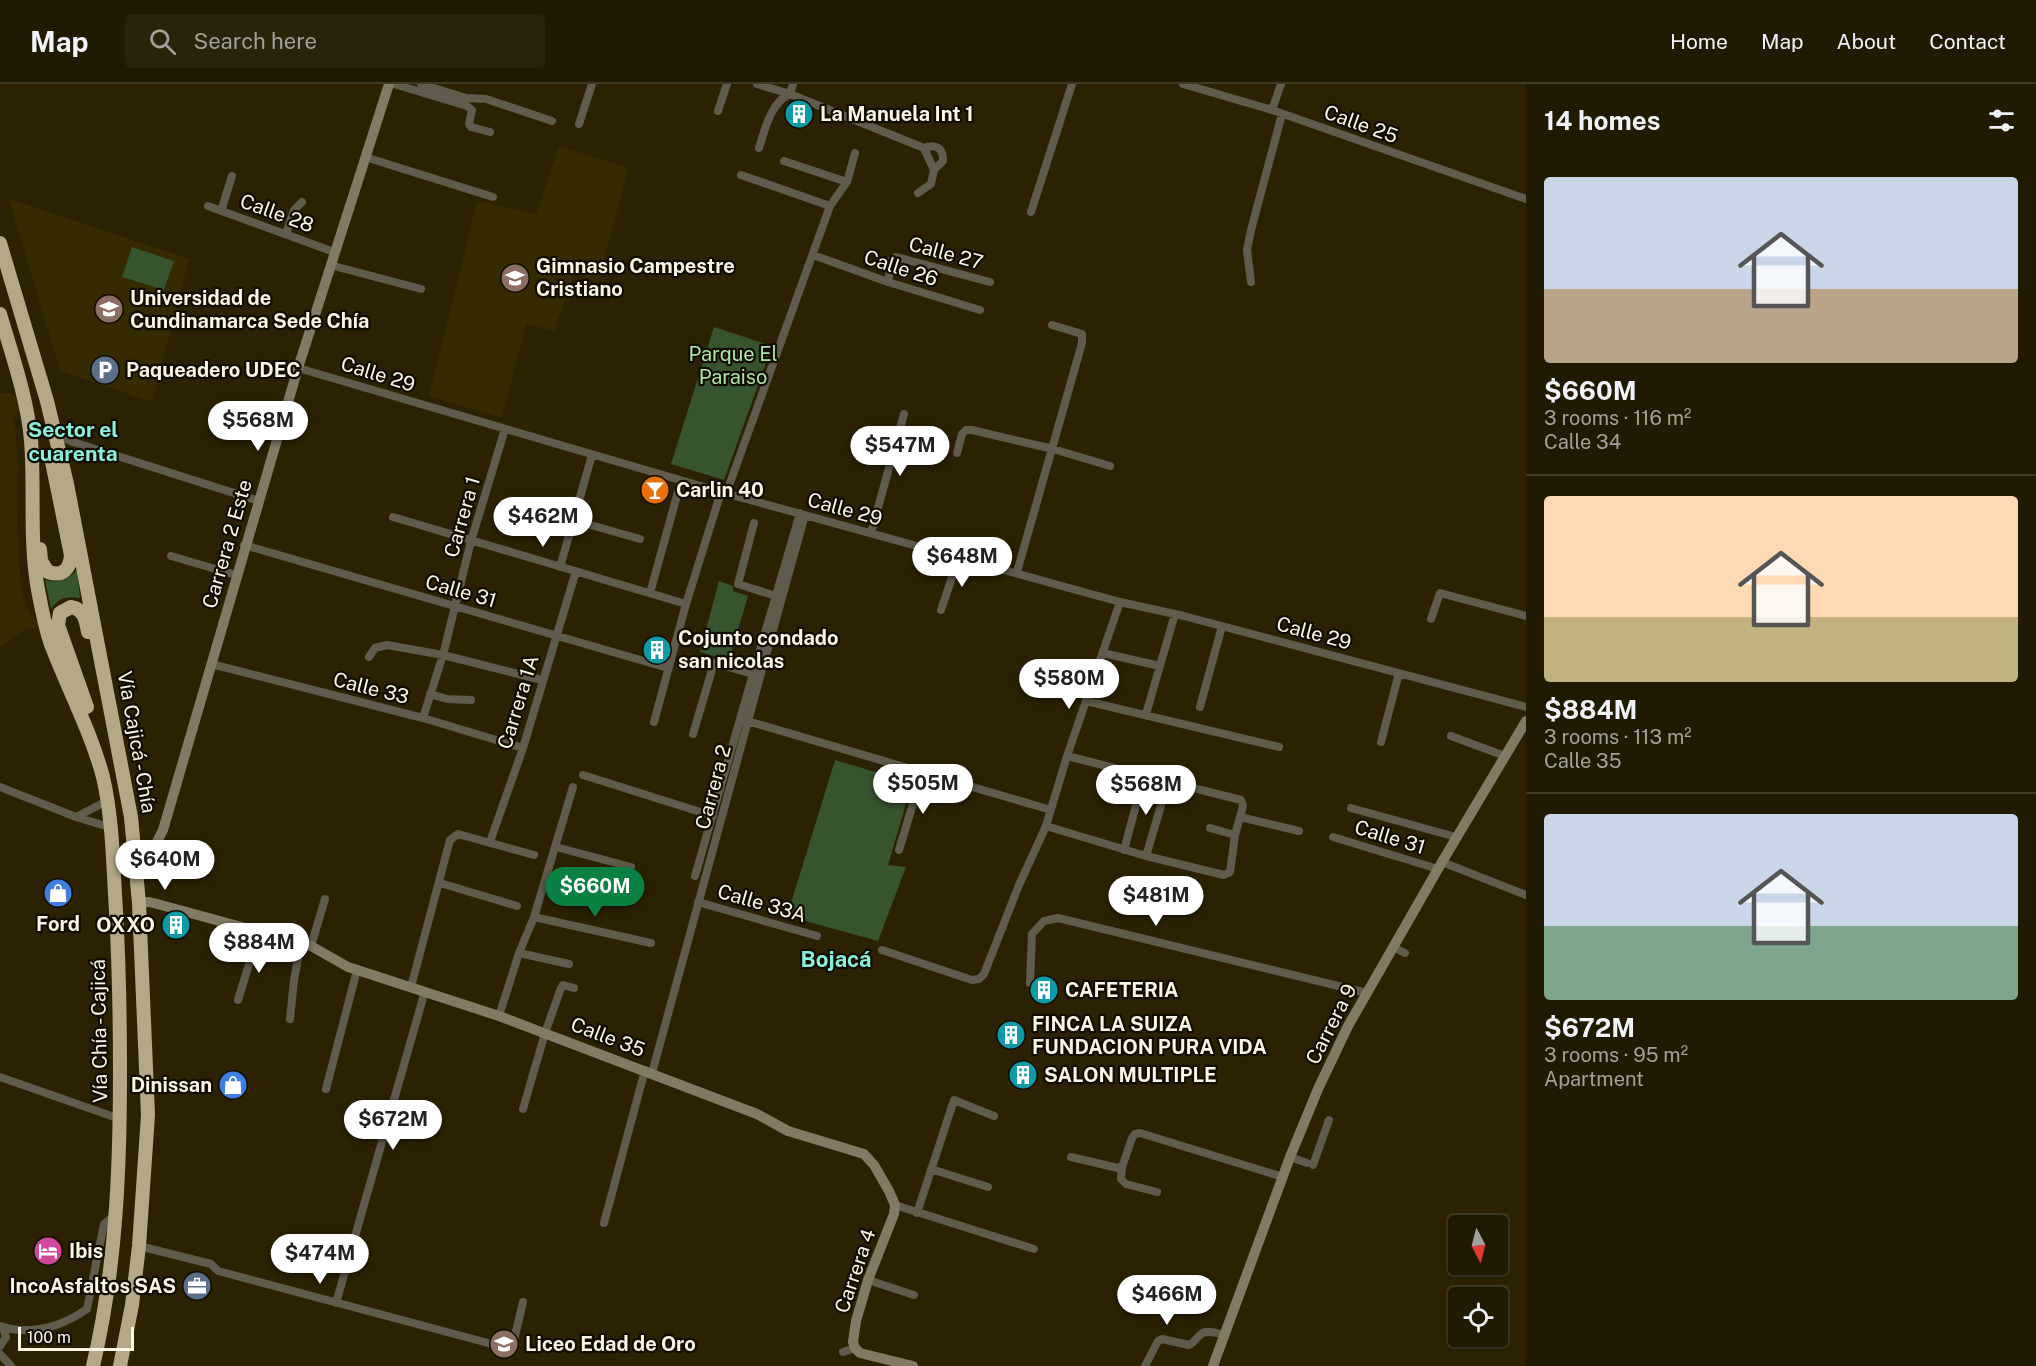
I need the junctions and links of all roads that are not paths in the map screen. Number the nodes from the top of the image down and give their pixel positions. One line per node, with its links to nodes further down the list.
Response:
1 (389, 84): 21 (street, Carrera 2 Este)
2 (394, 84): 17 (street)
3 (421, 84): 15 (street)
4 (592, 84): 16 (street)
5 (728, 84): 13 (street)
6 (757, 84): 11 (street)
7 (793, 84): 11 (street)
8 (1072, 84): 34 (street)
9 (1183, 84): 12 (street, Calle 25)
10 (1281, 84): 12 (street)
11 (790, 94): 18 (street); 19 (street)
12 (1272, 110): 14 (street, Calle 25)
13 (718, 111)
14 (1282, 114): 29 (street, Calle 25); 42 (street)
15 (552, 121)
16 (579, 124)
17 (490, 132)
18 (759, 147)
19 (924, 147): 23 (street); 23 (street)
20 (855, 153): 26 (street)
21 (365, 157): 28 (street); 37 (street, Carrera 2 Este)
22 (784, 161): 26 (street)
23 (934, 170): 27 (street)
24 (741, 175): 32 (street)
25 (232, 176): 33 (street)
26 (847, 182): 32 (street)
27 (918, 193)
28 (493, 197)
29 (1526, 199)
30 (302, 202): 35 (street)
31 (208, 206): 33 (street, Calle 28)
32 (830, 206): 38 (street)
33 (221, 211): 35 (street, Calle 28)
34 (1030, 213)
35 (286, 234): 37 (street, Calle 28)
36 (0, 243): 48 (highway, Vía Cajicá - Chía)
37 (334, 252): 39 (street, Carrera 2 Este)
38 (813, 255): 40 (street, Calle 26); 57 (street)
39 (330, 265): 43 (street); 47 (street, Carrera 2 Este)
40 (888, 282): 41 (street, Calle 27); 44 (street, Calle 26)
41 (990, 282)
42 (1251, 282)
43 (421, 289)
44 (980, 310)
45 (0, 314): 59 (highway, Vía Chía - Cajicá)
46 (1052, 325): 52 (street)
47 (298, 368): 50 (street, Calle 29); 58 (street, Carrera 2 Este)
48 (47, 401): 51 (highway, Vía Cajicá - Chía); 59 (highway)
49 (904, 414): 64 (street)
50 (505, 429): 54 (street, Calle 29); 66 (street, Carrera 1)
51 (55, 434): 58 (street); 93 (highway, Vía Cajicá - Chía)
52 (1053, 449): 53 (street); 55 (street); 72 (street)
53 (957, 453)
54 (592, 455): 56 (street, Calle 29); 62 (street)
55 (1110, 466)
56 (681, 481): 57 (street, Calle 29); 74 (street)
57 (724, 493): 60 (street, Calle 29); 77 (street)
58 (259, 501): 67 (street, Carrera 2 Este)
59 (32, 512): 105 (highway, Vía Chía - Cajicá)
60 (802, 514): 64 (street, Calle 29); 75 (street); 92 (street)
61 (393, 517): 66 (street)
62 (573, 520): 65 (street); 70 (street)
63 (754, 523): 75 (street)
64 (871, 533): 69 (street, Calle 29)
65 (640, 538)
66 (471, 541): 70 (street); 78 (street, Carrera 1)
67 (244, 545): 73 (street, Carrera 2 Este); 78 (street, Calle 31)
68 (171, 556): 73 (street)
69 (959, 557): 72 (street, Calle 29); 79 (street)
70 (560, 567): 71 (street)
71 (576, 571): 74 (street); 84 (street, Carrera 1A)
72 (1017, 572): 76 (street, Calle 29)
73 (236, 575): 88 (street, Carrera 2 Este)
74 (650, 593): 77 (street)
75 (776, 596): 92 (street)
76 (1120, 602): 80 (street, Calle 29); 85 (street)
77 (686, 603): 90 (street)
78 (454, 607): 84 (street, Calle 31); 86 (street, Carrera 1)
79 (940, 610)
80 (1175, 614): 83 (street, Calle 29); 89 (street)
81 (1526, 616): 82 (street)
82 (1431, 619)
83 (1222, 626): 91 (street, Calle 29); 98 (street)
84 (556, 636): 90 (street, Calle 31); 94 (street, Carrera 1A)
85 (1103, 653): 89 (street); 97 (street)
86 (444, 655): 87 (street); 94 (street); 95 (street, Carrera 1)
87 (369, 657)
88 (211, 664): 101 (street, Calle 33); 141 (street, Carrera 2 Este)
89 (1160, 666): 100 (street)
90 (668, 668): 103 (street)
91 (1399, 673): 99 (street, Calle 29); 108 (street)
92 (757, 675): 102 (street, Carrera 2); 106 (street)
93 (106, 678): 105 (highway); 141 (highway, Vía Cajicá - Chía)
94 (542, 680): 110 (street, Carrera 1A)
95 (430, 694): 96 (street); 101 (street, Carrera 1)
96 (471, 700)
97 (1086, 701): 100 (street); 111 (street)
98 (1200, 707)
99 (1526, 707)
100 (1146, 714): 109 (street)
101 (423, 718): 110 (street, Calle 33)
102 (743, 720): 113 (street); 117 (street, Carrera 2)
103 (654, 722)
104 (1526, 722): 112 (street, Carrera 9)
105 (88, 732): 120 (highway, Vía Chía - Cajicá)
106 (693, 734)
107 (1451, 736): 112 (street)
108 (1381, 742)
109 (1279, 747)
110 (523, 748): 133 (street, Carrera 1A)
111 (1066, 756): 115 (street); 122 (street)
112 (1505, 756): 132 (street, Carrera 9)
113 (922, 774): 122 (street); 135 (street)
114 (583, 775): 123 (street)
115 (1144, 776): 116 (street); 136 (street)
116 (1168, 782): 125 (street); 138 (street)
117 (727, 784): 123 (street); 146 (street, Carrera 2)
118 (0, 787): 124 (street)
119 (573, 787): 134 (street)
120 (106, 801): 124 (street); 127 (highway, Vía Chía - Cajicá)
121 (1351, 808): 132 (street)
122 (1051, 810): 126 (street)
123 (713, 816): 142 (street)
124 (76, 817): 127 (street)
125 (1240, 817): 129 (street); 130 (street)
126 (1046, 826): 136 (street); 155 (street)
127 (110, 827): 174 (highway, Vía Chía - Cajicá)
128 (1210, 828): 130 (street)
129 (1299, 831)
130 (1235, 836): 138 (street)
131 (1333, 837): 139 (street, Calle 31)
132 (1456, 837): 139 (street, Carrera 9)
133 (490, 842): 137 (street); 143 (street)
134 (556, 847): 140 (street); 149 (street)
135 (899, 850)
136 (1124, 850): 138 (street)
137 (534, 855)
138 (1146, 856)
139 (1440, 866): 144 (street, Calle 31); 154 (street, Carrera 9)
140 (631, 867)
141 (136, 871): 147 (highway, Vía Cajicá - Chía)
142 (695, 876)
143 (440, 883): 148 (street); 161 (street)
144 (1526, 895)
145 (325, 898): 153 (street)
146 (698, 902): 151 (street, Calle 33A); 169 (street, Carrera 2)
147 (139, 903): 150 (street, Calle 35); 187 (highway, Vía Cajicá - Chía)
148 (517, 906)
149 (534, 917): 152 (street); 156 (street)
150 (259, 932): 153 (street, Calle 35); 165 (street)
151 (817, 936)
152 (651, 944)
153 (306, 945): 159 (street, Calle 35); 167 (street)
154 (1393, 947): 157 (street); 164 (street, Carrera 9)
155 (882, 950)
156 (519, 953): 158 (street); 166 (street)
157 (1405, 953)
158 (569, 964)
159 (357, 970): 161 (street, Calle 35); 171 (street)
160 (1030, 983): 164 (street)
161 (411, 987): 163 (street, Calle 35)
162 (574, 988): 168 (street)
163 (424, 991): 166 (street, Calle 35); 192 (street)
164 (1366, 993): 177 (street, Carrera 9)
165 (238, 1000)
166 (499, 1016): 168 (street, Calle 35)
167 (290, 1019)
168 (545, 1033): 169 (street, Calle 35); 172 (street)
169 (648, 1072): 183 (street, Calle 35); 186 (street, Carrera 2)
170 (0, 1077): 174 (street)
171 (326, 1089)
172 (523, 1109)
173 (994, 1116): 179 (street)
174 (120, 1119): 185 (highway, Vía Chía - Cajicá)
175 (1329, 1120): 177 (street)
176 (1071, 1157): 178 (street)
177 (1290, 1157): 180 (street, Carrera 9)
178 (1122, 1167): 180 (street); 182 (street)
179 (931, 1169): 181 (street); 184 (street)
180 (1283, 1177): 194 (street, Carrera 9)
181 (988, 1187)
182 (1157, 1191)
183 (895, 1205): 184 (street); 189 (street, Carrera 4)
184 (917, 1213): 188 (street)
185 (116, 1214): 193 (street); 200 (highway, Vía Chía - Cajicá)
186 (604, 1223)
187 (139, 1246): 192 (street); 201 (highway, Vía Cajicá - Chía)
188 (1034, 1249)
189 (868, 1280): 190 (street); 196 (street, Carrera 4)
190 (914, 1295)
191 (523, 1302): 192 (street)
192 (336, 1303)
193 (2, 1326): 195 (street)
194 (1224, 1335): 203 (street); 204 (street, Carrera 9)
195 (0, 1346)
196 (855, 1348): 197 (street); 202 (street)
197 (843, 1352)
198 (0, 1354): 199 (street)
199 (11, 1366)
200 (93, 1366)
201 (120, 1366)
202 (913, 1366)
203 (1145, 1366)
204 (1213, 1366)

